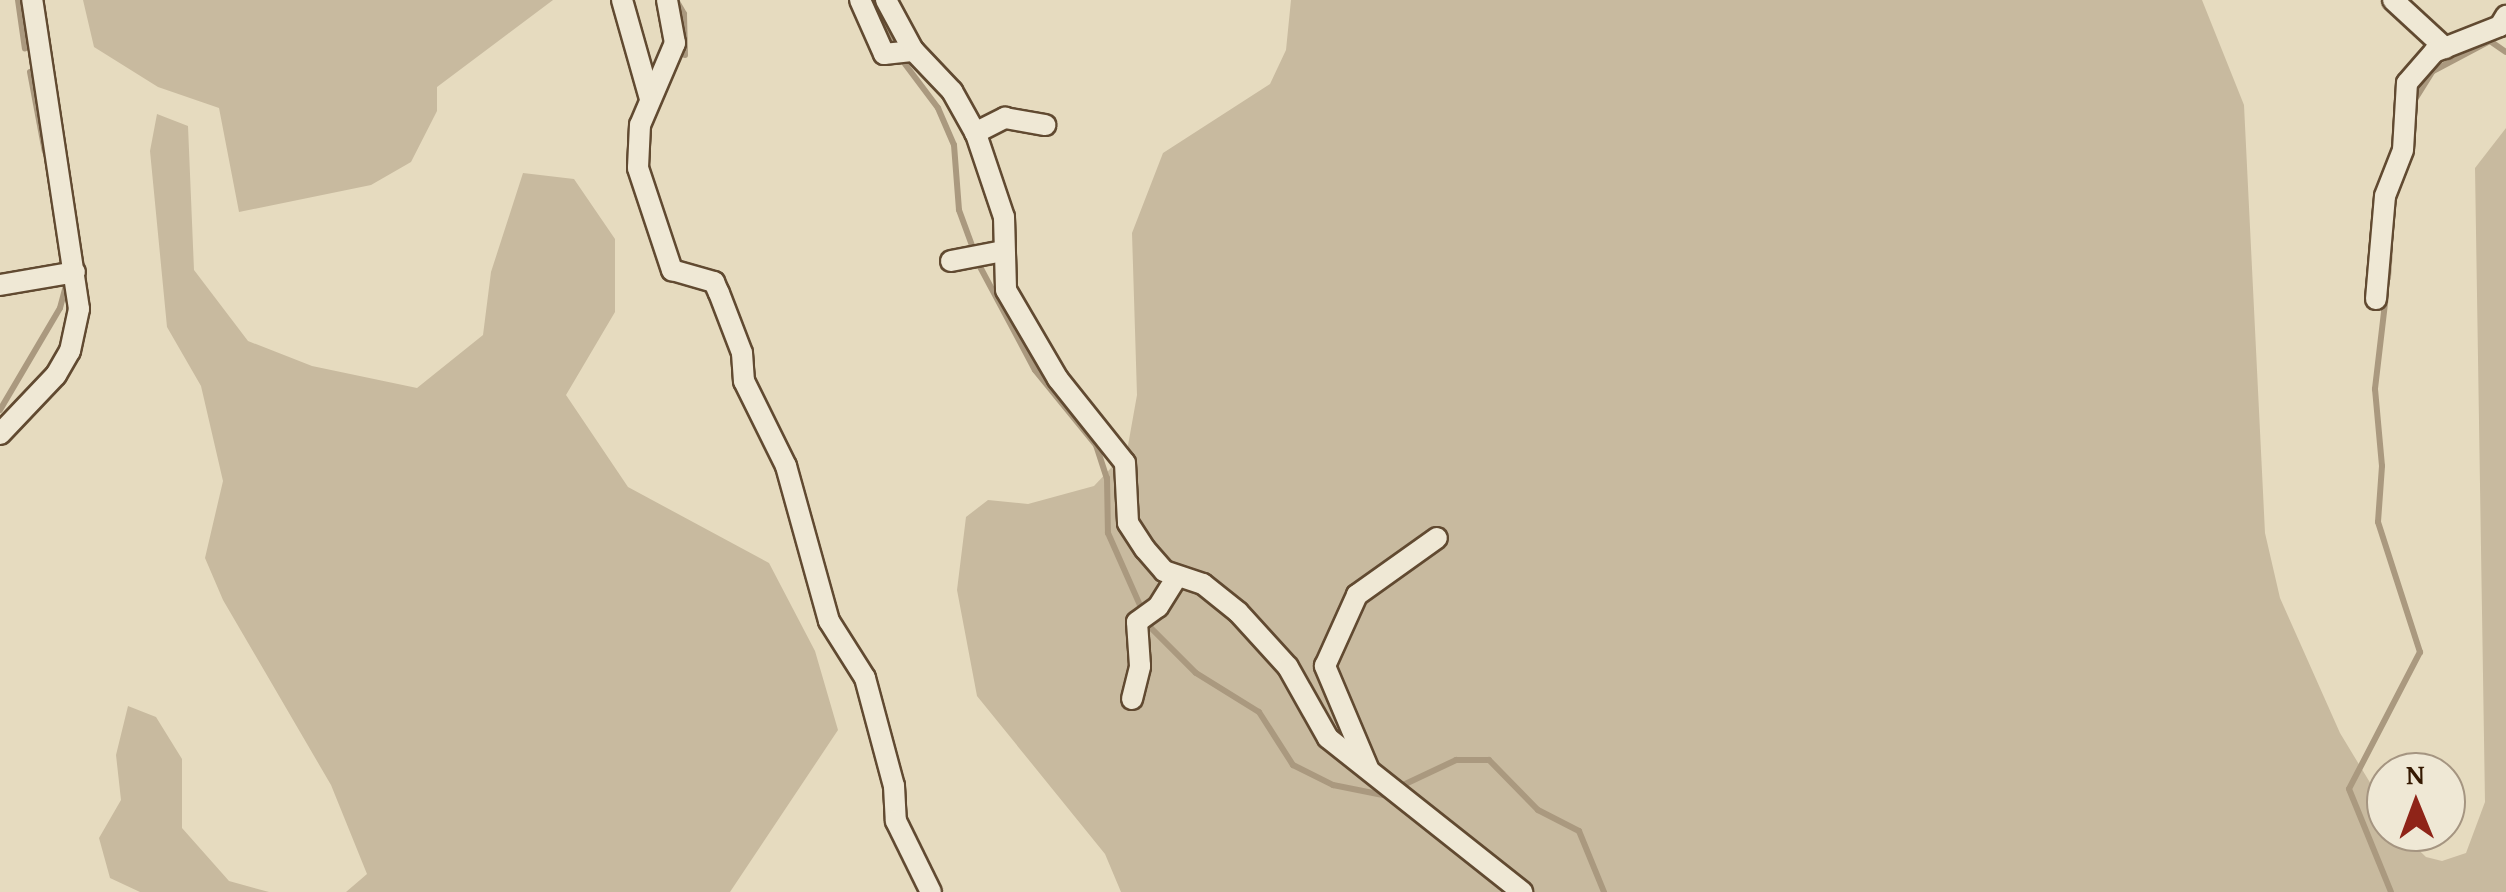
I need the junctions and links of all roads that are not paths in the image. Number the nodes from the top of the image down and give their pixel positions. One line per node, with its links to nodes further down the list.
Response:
1 (32, 0): 15 (street)
2 (622, 0): 10 (street)
3 (668, 0): 10 (street)
4 (860, 0): 9 (street)
5 (886, 0): 9 (street)
6 (2393, 0): 8 (street)
7 (2504, 26): 8 (street)
8 (2445, 48): 17 (street)
9 (914, 51): 12 (street)
10 (650, 99): 23 (street)
11 (1044, 125): 12 (street)
12 (975, 133): 13 (street)
13 (1002, 251): 14 (street); 20 (street)
14 (951, 261)
15 (75, 272): 16 (street); 18 (street)
16 (0, 286)
17 (2376, 299)
18 (0, 434)
19 (1437, 538): 22 (street)
20 (1177, 576): 21 (street); 22 (street)
21 (1132, 699)
22 (1368, 770): 24 (street)
23 (930, 892)
24 (1522, 892)

